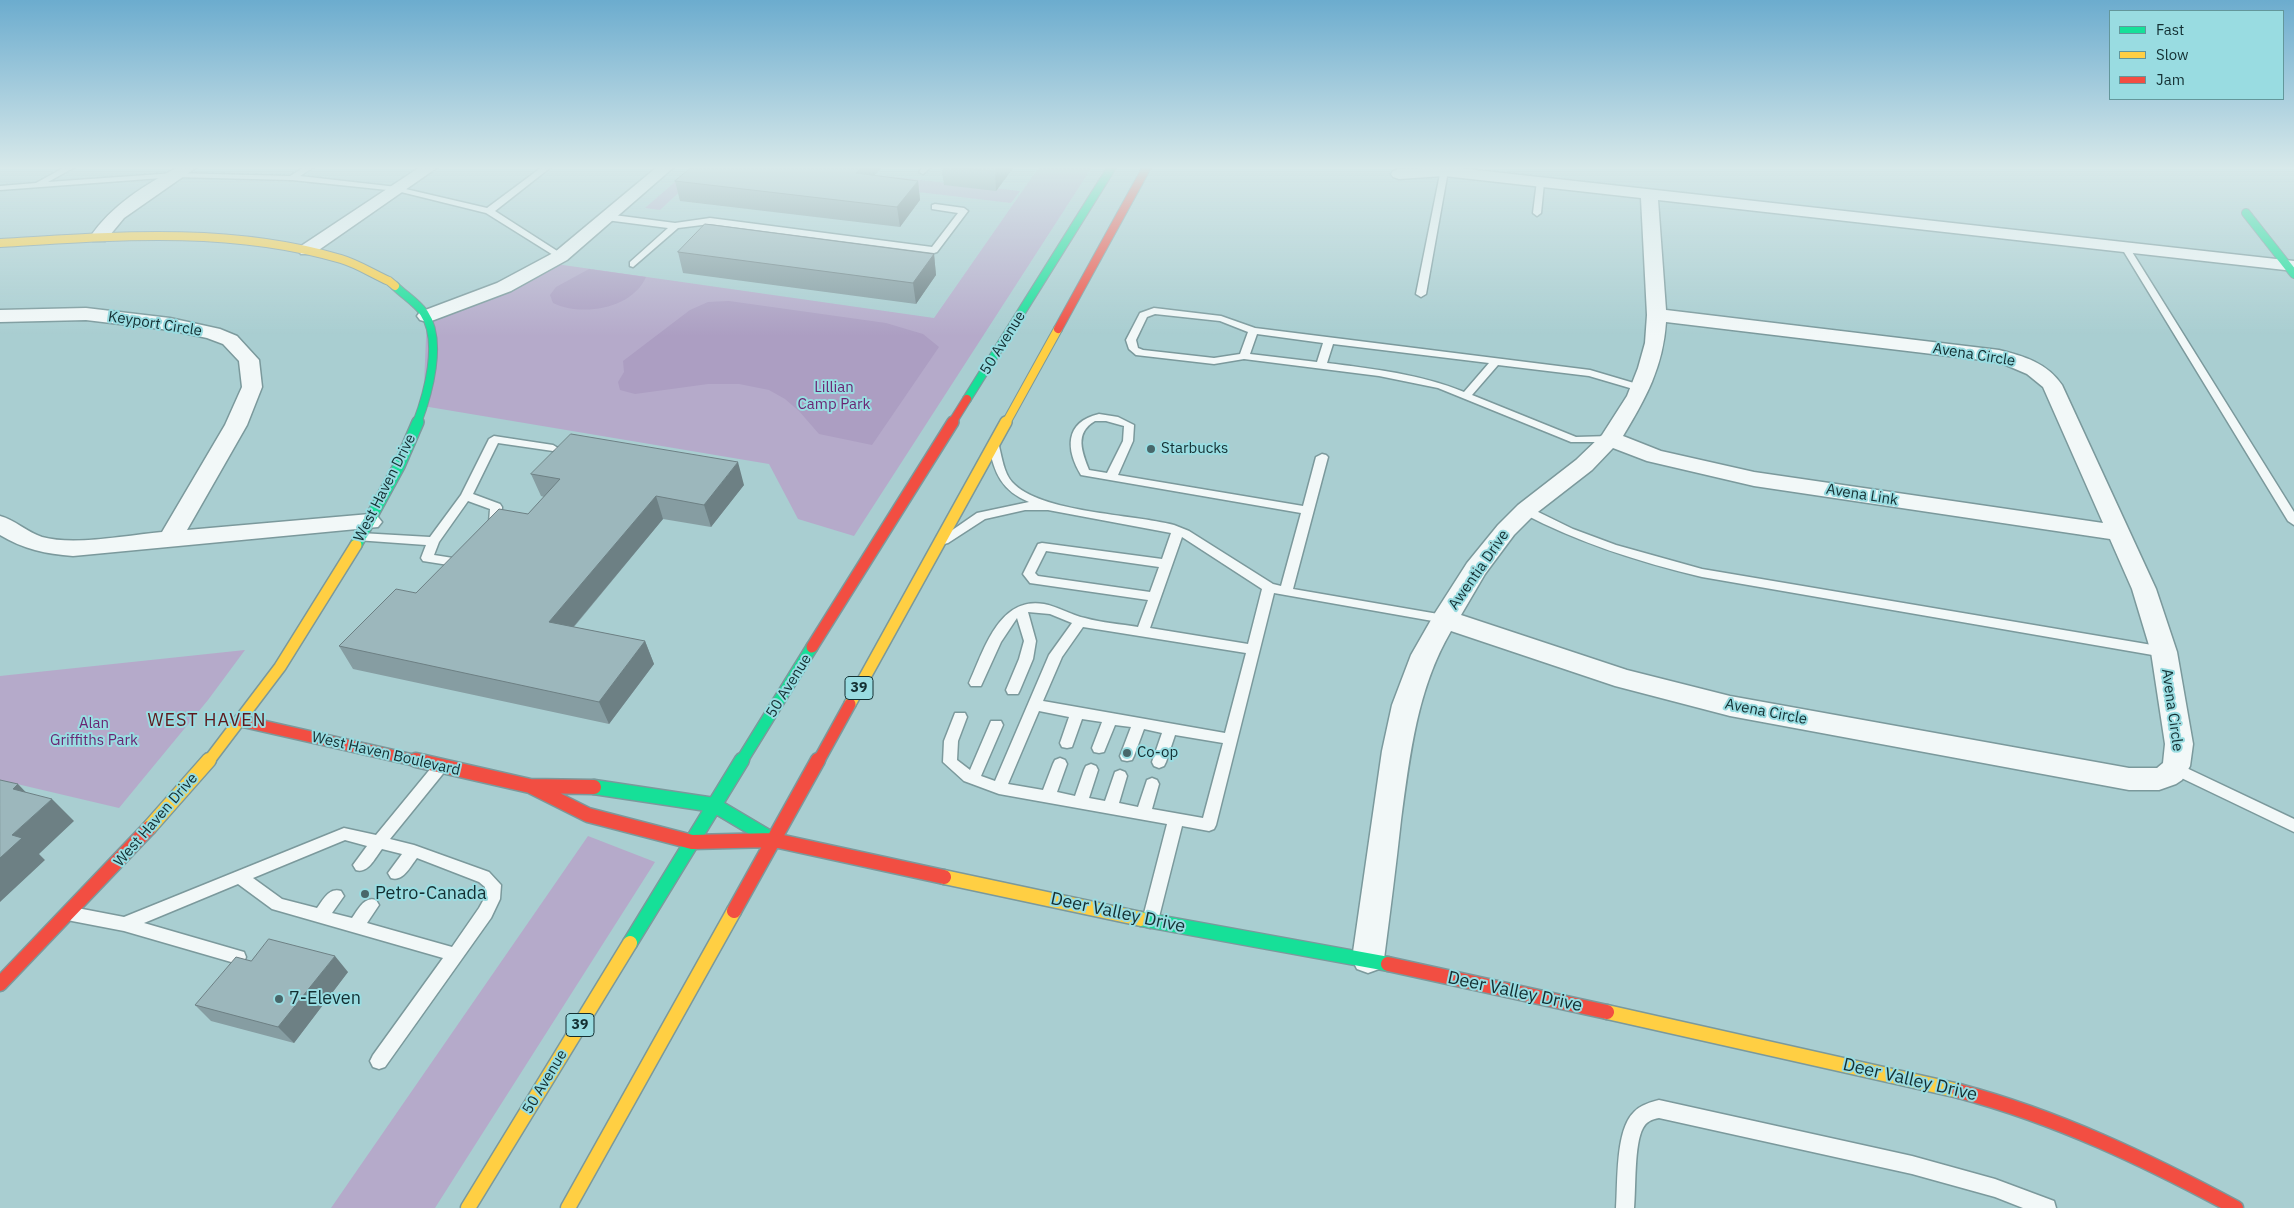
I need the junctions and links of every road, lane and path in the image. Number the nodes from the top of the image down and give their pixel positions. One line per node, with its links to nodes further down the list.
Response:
1 (110, 223): 16 (street)
2 (346, 223): 19 (street)
3 (509, 223): 20 (lane)
4 (599, 223): 20 (street)
5 (655, 223): 15 (lane)
6 (693, 223): 15 (lane)
7 (728, 223): 8 (lane)
8 (954, 223)
9 (1077, 223): 89 (street, 50 Avenue / 39)
10 (1116, 223): 35 (street, 39)
11 (1434, 223): 23 (lane)
12 (1651, 223): 24 (street, Awentia Drive)
13 (1904, 223): 18 (street)
14 (2255, 223): 22 (street)
15 (675, 226): 21 (lane)
16 (99, 237): 17 (street, West Haven Drive); 19 (street, West Haven Drive)
17 (0, 243)
18 (2125, 247): 22 (street); 43 (lane)
19 (307, 250): 26 (street, West Haven Drive)
20 (561, 256): 26 (street)
21 (633, 264)
22 (2292, 268)
23 (1421, 294)
24 (1657, 315): 32 (street, Awentia Drive); 48 (street, Avena Circle)
25 (0, 316): 49 (street, Keyport Circle)
26 (427, 316): 46 (street, West Haven Drive)
27 (1253, 331): 28 (lane); 29 (lane); 29 (lane)
28 (1329, 340): 30 (lane); 31 (lane)
29 (1244, 356): 31 (lane)
30 (1496, 361): 32 (lane); 33 (lane)
31 (1321, 366): 33 (lane)
32 (1640, 388): 34 (street, Awentia Drive)
33 (1465, 397): 34 (lane)
34 (1610, 439): 42 (street, Awentia Drive); 48 (street, Avena Link)
35 (994, 446): 40 (lane); 51 (street, 39)
36 (553, 448): 39 (lane)
37 (1322, 457): 41 (lane)
38 (1111, 477): 38 (lane); 41 (lane)
39 (466, 496): 44 (lane); 50 (lane)
40 (1048, 506): 47 (lane); 51 (lane)
41 (1308, 510): 55 (lane)
42 (1526, 510): 58 (street, Awentia Drive); 62 (lane)
43 (2294, 521)
44 (496, 522)
45 (0, 524): 49 (street)
46 (365, 530): 49 (street); 50 (lane); 69 (street, West Haven Drive)
47 (1178, 531): 53 (lane); 54 (lane)
48 (2118, 533): 62 (street, Avena Circle)
49 (170, 539)
50 (433, 541): 52 (lane)
51 (940, 543): 94 (street, 39)
52 (468, 552)
53 (1166, 564): 56 (lane); 56 (lane)
54 (1269, 586): 55 (lane); 61 (lane)
55 (1286, 592): 58 (lane)
56 (1155, 597): 60 (lane)
57 (1021, 609): 59 (lane); 63 (lane); 64 (lane)
58 (1444, 619): 80 (street, Avena Circle); 110 (street, Awentia Drive)
59 (1080, 622): 60 (lane); 65 (lane)
60 (1143, 631): 61 (lane)
61 (1253, 649): 73 (lane)
62 (2164, 652): 80 (street, Avena Circle)
63 (976, 684)
64 (1013, 690)
65 (1034, 705): 66 (lane); 86 (lane)
66 (1077, 713): 68 (lane); 74 (lane)
67 (960, 717): 83 (lane)
68 (1110, 718): 70 (lane); 75 (lane)
69 (241, 721): 79 (street, West Haven Boulevard); 103 (street, West Haven Drive)
70 (1139, 723): 72 (lane); 76 (lane)
71 (996, 725): 83 (lane)
72 (1171, 728): 73 (lane); 77 (lane)
73 (1231, 738): 92 (lane)
74 (1067, 743)
75 (1099, 748)
76 (1127, 756)
77 (1159, 762)
78 (1060, 764): 87 (lane)
79 (441, 766): 85 (street, West Haven Boulevard); 95 (lane)
80 (2176, 769): 93 (lane)
81 (1091, 770): 88 (lane)
82 (1120, 776): 90 (lane)
83 (973, 778): 86 (lane)
84 (1152, 784): 91 (lane)
85 (530, 786): 89 (street, West Haven Boulevard); 96 (street, West Haven Boulevard)
86 (999, 788): 87 (lane)
87 (1048, 797): 88 (lane)
88 (1080, 802): 90 (lane)
89 (714, 805): 94 (street, West Haven Boulevard); 96 (street, 50 Avenue / 39)
90 (1110, 808): 91 (lane)
91 (1143, 813): 92 (lane)
92 (1176, 819): 105 (lane)
93 (2294, 826)
94 (774, 840): 96 (street, West Haven Boulevard); 105 (street, Deer Valley Drive); 114 (street, 39)
95 (379, 842): 97 (lane); 98 (lane); 100 (lane)
96 (692, 842): 113 (street, 50 Avenue / 39)
97 (414, 851): 99 (lane); 108 (lane)
98 (361, 865)
99 (396, 873)
100 (239, 877): 104 (lane); 106 (lane)
101 (336, 896): 104 (lane)
102 (371, 905): 107 (lane)
103 (69, 913): 106 (lane); 111 (street, West Haven Drive)
104 (319, 917): 107 (lane)
105 (1150, 921): 110 (street, Deer Valley Drive)
106 (124, 924): 109 (lane)
107 (355, 926): 108 (lane)
108 (456, 955): 112 (lane)
109 (238, 957)
110 (1368, 959): 117 (street, Deer Valley Drive)
111 (0, 984)
112 (379, 1061)
113 (468, 1208)
114 (568, 1208)
115 (1625, 1208): 116 (lane)
116 (2047, 1208)
117 (2236, 1208)

